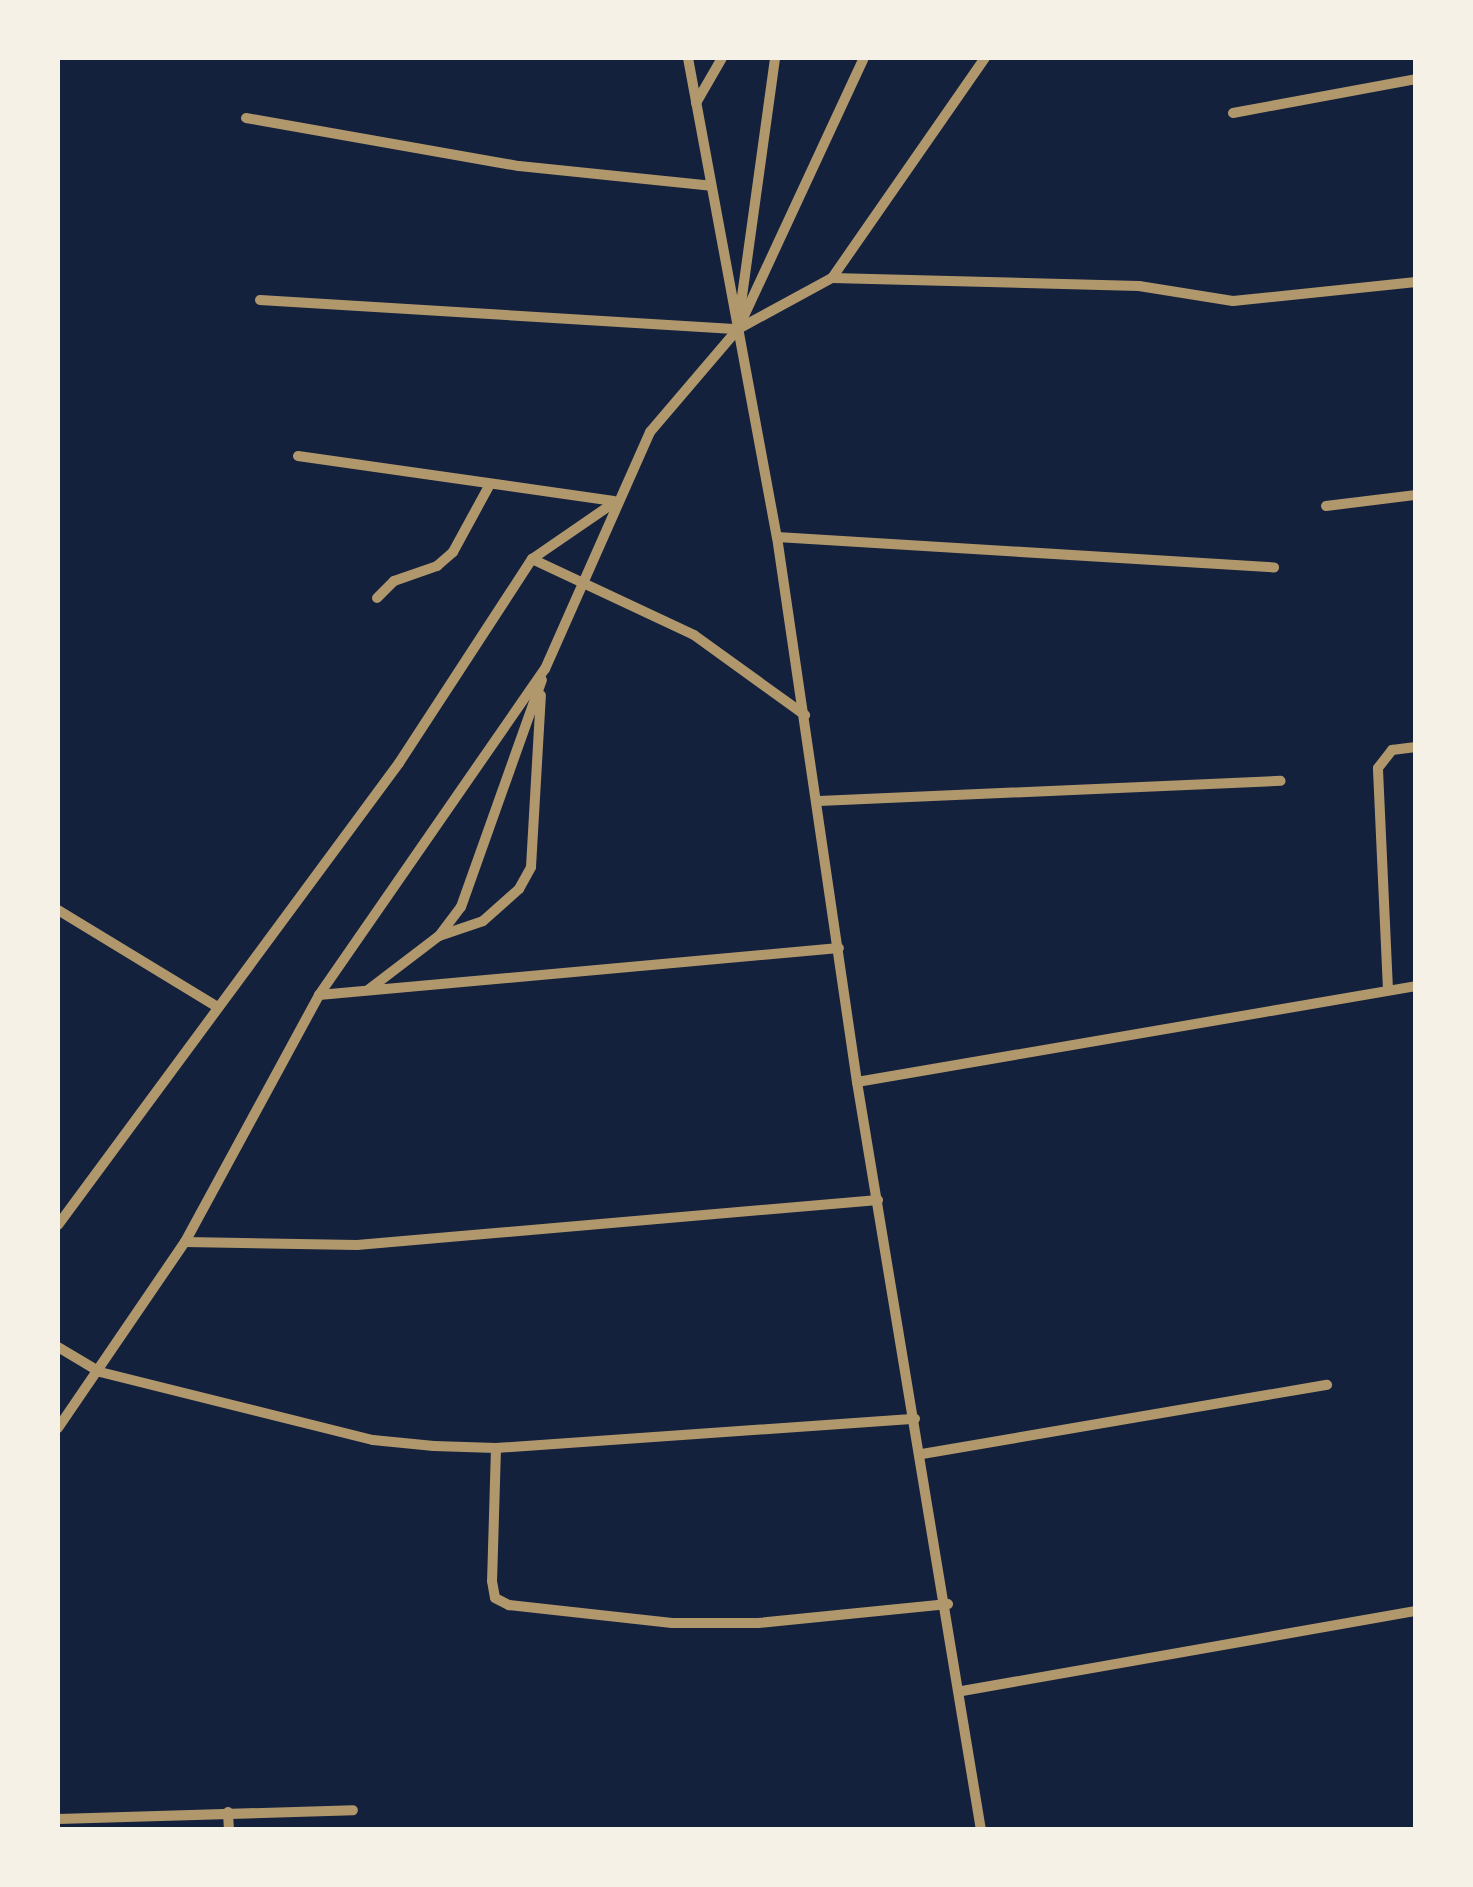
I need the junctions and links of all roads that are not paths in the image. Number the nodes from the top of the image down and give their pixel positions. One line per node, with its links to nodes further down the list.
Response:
1 (688, 58): 7 (street)
2 (722, 58): 7 (street)
3 (775, 58): 14 (street)
4 (864, 58): 14 (street)
5 (986, 58): 11 (street)
6 (1416, 80): 8 (street)
7 (696, 103): 10 (street)
8 (1233, 113)
9 (246, 118): 10 (street)
10 (710, 186): 14 (street)
11 (832, 278): 12 (street); 14 (street)
12 (1416, 282)
13 (260, 300): 14 (street)
14 (738, 329): 18 (street); 20 (street)
15 (298, 456): 16 (street)
16 (490, 484): 18 (street); 24 (street)
17 (1416, 495): 19 (street)
18 (615, 502): 21 (street); 23 (street)
19 (1326, 506)
20 (777, 537): 22 (street); 26 (street)
21 (532, 559): 23 (street); 37 (street)
22 (1274, 567)
23 (586, 588): 25 (street); 26 (street)
24 (377, 598)
25 (545, 670): 31 (street); 31 (street); 36 (street)
26 (805, 716): 29 (street)
27 (1416, 747): 35 (street)
28 (1281, 781): 29 (street)
29 (818, 801): 32 (street)
30 (58, 910): 37 (street)
31 (439, 936): 34 (street)
32 (839, 948): 34 (street); 38 (street)
33 (1416, 986): 35 (street)
34 (368, 990): 36 (street)
35 (1388, 990): 38 (street)
36 (320, 995): 41 (street)
37 (216, 1006): 40 (street)
38 (857, 1082): 39 (street)
39 (878, 1200): 41 (street); 45 (street)
40 (58, 1225)
41 (185, 1242): 43 (street)
42 (58, 1347): 43 (street)
43 (100, 1372): 46 (street); 47 (street)
44 (1328, 1385): 48 (street)
45 (915, 1420): 47 (street); 48 (street)
46 (58, 1428)
47 (496, 1448): 49 (street)
48 (922, 1454): 49 (street)
49 (948, 1604): 51 (street)
50 (1416, 1611): 51 (street)
51 (962, 1691): 56 (street)
52 (353, 1810): 53 (street)
53 (228, 1812): 54 (street); 55 (street)
54 (58, 1819)
55 (229, 1830)
56 (981, 1830)

